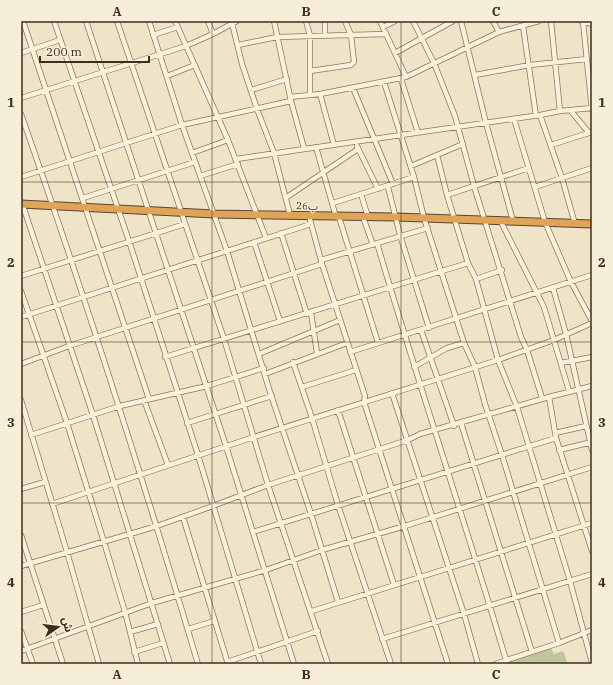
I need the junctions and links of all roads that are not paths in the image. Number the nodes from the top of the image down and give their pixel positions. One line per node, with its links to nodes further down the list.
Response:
1 (23, 21): 39 (street)
2 (54, 21): 35 (street)
3 (86, 21): 50 (street)
4 (117, 21): 46 (street)
5 (149, 21): 31 (street)
6 (175, 21): 24 (street)
7 (208, 21): 27 (street)
8 (274, 21): 33 (street)
9 (306, 21): 32 (street)
10 (325, 21): 29 (street)
11 (345, 21): 30 (street)
12 (380, 21): 25 (street)
13 (395, 21): 25 (street)
14 (413, 21): 34 (street)
15 (453, 21): 34 (street)
16 (461, 21): 38 (street)
17 (494, 21): 26 (street)
18 (539, 21): 23 (street)
19 (551, 21): 45 (street)
20 (582, 21): 22 (street); 43 (street)
21 (234, 22): 27 (street); 36 (street)
22 (592, 24)
23 (523, 26): 26 (street); 48 (street)
24 (178, 27): 31 (street); 37 (street)
25 (383, 27): 28 (street)
26 (499, 32): 38 (street)
27 (213, 34): 37 (street)
28 (386, 34): 30 (street); 41 (street)
29 (325, 35): 30 (street); 32 (street)
30 (351, 35): 49 (street)
31 (153, 36): 42 (street)
32 (310, 36): 33 (street); 49 (street)
33 (277, 37): 36 (street); 54 (street)
34 (420, 39): 41 (street); 44 (street)
35 (60, 40): 39 (street); 55 (street)
36 (238, 45): 59 (street)
37 (186, 46): 42 (street); 47 (street)
38 (468, 47): 44 (street); 51 (street)
39 (32, 49): 40 (street); 58 (street)
40 (21, 53)
41 (395, 53): 53 (street)
42 (160, 54): 46 (street); 52 (street)
43 (587, 59): 45 (street); 65 (street)
44 (434, 63): 53 (street); 74 (street)
45 (554, 63): 48 (street); 66 (street)
46 (130, 64): 50 (street); 77 (street)
47 (195, 65): 52 (street); 69 (street)
48 (530, 65): 51 (street); 70 (street)
49 (310, 71): 61 (street)
50 (103, 73): 55 (street); 81 (street)
51 (475, 75): 72 (street)
52 (167, 76): 73 (street)
53 (403, 78): 56 (street); 75 (street)
54 (287, 79): 59 (street); 63 (street)
55 (74, 82): 58 (street); 89 (street)
56 (384, 82): 57 (street); 78 (street)
57 (353, 88): 60 (street); 79 (street)
58 (46, 90): 62 (street); 93 (street)
59 (251, 90): 64 (street)
60 (320, 94): 61 (street); 84 (street)
61 (310, 95): 63 (street)
62 (21, 98)
63 (290, 99): 64 (street); 87 (street)
64 (257, 109): 69 (street); 91 (street)
65 (592, 109): 67 (street)
66 (560, 111): 67 (street); 70 (street)
67 (571, 111): 76 (street)
68 (21, 114): 99 (street)
69 (218, 116): 73 (street); 80 (street)
70 (538, 116): 71 (street); 85 (street)
71 (514, 119): 72 (street); 97 (street)
72 (486, 123): 74 (street); 105 (street)
73 (182, 125): 77 (street); 90 (street)
74 (458, 127): 75 (street); 83 (street)
75 (418, 133): 78 (street)
76 (591, 133): 85 (street)
77 (154, 134): 81 (street); 100 (street)
78 (401, 136): 79 (street); 96 (street)
79 (374, 139): 82 (street); 108 (street)
80 (228, 140): 90 (street); 94 (street)
81 (126, 143): 89 (street); 107 (street)
82 (356, 143): 84 (street); 88 (street)
83 (463, 144): 92 (street); 110 (street)
84 (334, 145): 86 (street)
85 (550, 145): 106 (street)
86 (316, 147): 87 (street); 101 (street)
87 (304, 148): 91 (street)
88 (358, 149): 101 (street); 113 (street)
89 (97, 152): 93 (street); 112 (street)
90 (192, 152): 95 (street)
91 (274, 153): 94 (street); 116 (street)
92 (437, 155): 96 (street); 115 (street)
93 (70, 160): 99 (street); 117 (street)
94 (237, 161): 102 (street); 126 (street)
95 (195, 162): 100 (street); 102 (street)
96 (410, 166): 104 (street)
97 (529, 168): 105 (street); 111 (street)
98 (592, 168): 106 (street)
99 (40, 170): 103 (street); 120 (street)
100 (168, 172): 107 (street); 124 (street)
101 (324, 172): 116 (street); 118 (street)
102 (200, 176): 125 (street)
103 (21, 177)
104 (414, 177): 108 (street); 132 (street)
105 (501, 177): 110 (street); 136 (street)
106 (562, 178): 111 (street); 140 (street)
107 (138, 181): 112 (street); 123 (street)
108 (393, 184): 109 (street)
109 (388, 186): 113 (street); 131 (street)
110 (474, 186): 115 (street); 134 (street)
111 (535, 187): 137 (street)
112 (110, 189): 117 (street); 122 (street)
113 (378, 189): 114 (street)
114 (361, 194): 118 (street); 130 (street)
115 (447, 194): 133 (street)
116 (287, 197): 127 (street)
117 (83, 198): 121 (street)
118 (333, 203): 129 (street)
119 (21, 204): 120 (highway, 26ب); 157 (street)
120 (53, 206): 121 (highway, 26ب); 153 (street)
121 (86, 208): 122 (highway, 26ب); 150 (street)
122 (118, 209): 123 (highway, 26ب); 147 (street)
123 (149, 210): 124 (highway, 26ب); 143 (street)
124 (180, 212): 125 (highway, 26ب); 138 (street)
125 (214, 214): 126 (highway, 26ب); 151 (street)
126 (258, 215): 127 (highway, 26ب); 146 (street)
127 (290, 216): 128 (highway, 26ب)
128 (309, 216): 129 (highway, 26ب); 139 (street)
129 (338, 216): 130 (highway, 26ب); 152 (street)
130 (366, 217): 131 (highway, 26ب); 149 (street)
131 (396, 217): 132 (highway, 26ب); 145 (street)
132 (424, 218): 133 (highway, 26ب); 142 (street)
133 (455, 219): 134 (highway, 26ب); 156 (street)
134 (485, 220): 135 (highway, 26ب); 159 (street)
135 (500, 220): 136 (highway, 26ب); 174 (street)
136 (513, 221): 137 (highway, 26ب)
137 (545, 222): 140 (highway, 26ب); 167 (street)
138 (185, 224): 143 (street); 154 (street)
139 (311, 224): 144 (street); 155 (street)
140 (575, 224): 141 (highway, 26ب)
141 (592, 225)
142 (428, 228): 145 (street); 160 (street)
143 (156, 232): 147 (street); 158 (street)
144 (281, 233): 146 (street); 161 (street)
145 (400, 235): 149 (street); 165 (street)
146 (266, 238): 148 (street)
147 (129, 241): 150 (street); 164 (street)
148 (254, 242): 151 (street); 168 (street)
149 (375, 244): 152 (street); 170 (street)
150 (100, 250): 153 (street); 169 (street)
151 (227, 251): 154 (street); 173 (street)
152 (350, 251): 155 (street); 175 (street)
153 (71, 259): 157 (street); 176 (street)
154 (197, 261): 158 (street); 177 (street)
155 (322, 262): 161 (street); 179 (street)
156 (468, 263): 160 (street); 166 (street)
157 (43, 269): 163 (street); 180 (street)
158 (169, 270): 164 (street); 181 (street)
159 (502, 270): 166 (street); 178 (street)
160 (441, 271): 165 (street); 186 (street)
161 (293, 273): 168 (street); 183 (street)
162 (592, 275): 167 (street)
163 (21, 276)
164 (140, 279): 169 (street); 187 (street)
165 (414, 279): 170 (street); 192 (street)
166 (476, 279): 182 (street)
167 (571, 282): 171 (street); 190 (street)
168 (266, 283): 173 (street); 189 (street)
169 (112, 288): 176 (street); 191 (street)
170 (390, 288): 175 (street); 197 (street)
171 (553, 288): 174 (street); 196 (street)
172 (21, 291): 184 (street)
173 (239, 292): 177 (street); 194 (street)
174 (537, 294): 178 (street); 200 (street)
175 (363, 296): 179 (street); 202 (street)
176 (84, 298): 180 (street); 198 (street)
177 (210, 301): 181 (street); 199 (street)
178 (510, 301): 182 (street); 206 (street)
179 (335, 304): 183 (street); 188 (street)
180 (56, 306): 184 (street); 204 (street)
181 (182, 310): 187 (street); 205 (street)
182 (483, 311): 186 (street); 214 (street)
183 (309, 313): 189 (street); 195 (street)
184 (28, 315): 185 (street); 210 (street)
185 (21, 317)
186 (457, 319): 192 (street); 203 (street)
187 (154, 320): 191 (street); 211 (street)
188 (340, 320): 195 (street); 201 (street)
189 (280, 321): 194 (street)
190 (592, 321): 196 (street)
191 (126, 328): 198 (street); 237 (street)
192 (429, 328): 193 (street)
193 (421, 330): 197 (street); 213 (street)
194 (252, 331): 199 (street); 209 (street)
195 (314, 331): 208 (street); 209 (street)
196 (566, 334): 200 (street); 215 (street)
197 (404, 335): 202 (street); 219 (street)
198 (97, 337): 204 (street); 241 (street)
199 (224, 339): 205 (street); 224 (street)
200 (554, 340): 206 (street); 217 (street)
201 (347, 343): 207 (street); 208 (street)
202 (378, 343): 207 (street)
203 (464, 343): 213 (street); 220 (street)
204 (70, 346): 210 (street); 247 (street)
205 (194, 348): 211 (street); 227 (street)
206 (527, 350): 214 (street); 236 (street)
207 (350, 352): 222 (street)
208 (317, 353): 216 (street)
209 (259, 354): 221 (street)
210 (42, 356): 218 (street); 249 (street)
211 (166, 357): 232 (street)
212 (592, 357): 215 (street)
213 (430, 358): 219 (street); 225 (street)
214 (498, 360): 220 (street); 242 (street)
215 (572, 360): 217 (street); 230 (street)
216 (293, 362): 223 (street); 229 (street)
217 (561, 363): 231 (street)
218 (21, 364)
219 (414, 367): 226 (street)
220 (475, 367): 225 (street); 246 (street)
221 (264, 368): 223 (street); 224 (street)
222 (356, 370): 229 (street); 239 (street)
223 (265, 374): 234 (street)
224 (235, 378): 227 (street); 240 (street)
225 (439, 379): 226 (street); 252 (street)
226 (420, 384): 233 (street); 255 (street)
227 (207, 386): 232 (street); 245 (street)
228 (592, 386): 230 (street)
229 (302, 388): 248 (street)
230 (578, 388): 231 (street); 253 (street)
231 (569, 391): 235 (street)
232 (177, 393): 237 (street); 250 (street)
233 (392, 393): 239 (street); 259 (street)
234 (272, 396): 240 (street); 254 (street)
235 (549, 396): 236 (street); 257 (street)
236 (542, 398): 242 (street)
237 (146, 399): 241 (street); 270 (street)
238 (21, 400): 243 (street)
239 (364, 402): 244 (street); 263 (street)
240 (243, 405): 245 (street); 258 (street)
241 (120, 406): 247 (street); 274 (street)
242 (516, 407): 246 (street); 262 (street)
243 (22, 410): 256 (street)
244 (338, 410): 248 (street); 268 (street)
245 (216, 414): 250 (street); 261 (street)
246 (488, 414): 251 (street); 267 (street)
247 (93, 415): 249 (street); 280 (street)
248 (312, 418): 254 (street); 271 (street)
249 (67, 423): 256 (street); 285 (street)
250 (187, 423): 266 (street)
251 (462, 423): 252 (street); 269 (street)
252 (454, 426): 255 (street)
253 (586, 426): 257 (street); 260 (street)
254 (283, 428): 258 (street); 276 (street)
255 (435, 431): 259 (street); 273 (street)
256 (30, 434): 278 (street)
257 (555, 436): 262 (street); 264 (street)
258 (254, 437): 261 (street); 281 (street)
259 (408, 440): 263 (street); 277 (street)
260 (591, 442): 264 (street); 265 (street)
261 (226, 446): 266 (street); 286 (street)
262 (528, 446): 267 (street); 279 (street)
263 (379, 449): 268 (street); 283 (street)
264 (560, 450): 275 (street)
265 (592, 450)
266 (198, 455): 270 (street); 291 (street)
267 (502, 455): 269 (street); 284 (street)
268 (352, 458): 271 (street); 287 (street)
269 (474, 463): 273 (street); 288 (street)
270 (168, 465): 274 (street)
271 (326, 467): 276 (street); 290 (street)
272 (592, 467): 275 (street)
273 (447, 472): 277 (street); 292 (street)
274 (141, 474): 280 (street); 298 (street)
275 (567, 474): 279 (street); 300 (street)
276 (299, 475): 281 (street); 293 (street)
277 (420, 481): 283 (street); 295 (street)
278 (45, 482): 282 (street); 289 (street)
279 (539, 483): 284 (street); 303 (street)
280 (115, 484): 285 (street); 302 (street)
281 (268, 484): 286 (street); 296 (street)
282 (21, 489)
283 (393, 489): 287 (street); 299 (street)
284 (513, 491): 288 (street); 308 (street)
285 (88, 492): 289 (street); 306 (street)
286 (242, 495): 291 (street); 301 (street)
287 (365, 497): 290 (street); 305 (street)
288 (486, 500): 292 (street); 310 (street)
289 (52, 504): 311 (street)
290 (338, 505): 293 (street); 307 (street)
291 (213, 506): 294 (street); 321 (street)
292 (459, 508): 295 (street); 313 (street)
293 (311, 514): 296 (street); 309 (street)
294 (183, 517): 298 (street); 324 (street)
295 (432, 518): 299 (street); 317 (street)
296 (282, 523): 301 (street); 314 (street)
297 (592, 523): 300 (street)
298 (157, 526): 302 (street); 327 (street)
299 (405, 526): 305 (street); 320 (street)
300 (583, 526): 303 (street); 312 (street)
301 (253, 532): 318 (street)
302 (130, 534): 306 (street); 330 (street)
303 (555, 534): 308 (street); 322 (street)
304 (21, 535): 315 (street)
305 (378, 535): 307 (street); 323 (street)
306 (104, 542): 311 (street); 335 (street)
307 (351, 542): 309 (street); 326 (street)
308 (528, 543): 310 (street); 325 (street)
309 (322, 550): 314 (street); 329 (street)
310 (502, 551): 313 (street); 328 (street)
311 (67, 552): 315 (street); 340 (street)
312 (592, 552)
313 (476, 559): 317 (street); 332 (street)
314 (294, 560): 318 (street); 333 (street)
315 (30, 563): 316 (street); 331 (street)
316 (21, 566)
317 (448, 567): 320 (street); 336 (street)
318 (266, 570): 321 (street); 349 (street)
319 (592, 574): 322 (street)
320 (420, 576): 323 (street); 338 (street)
321 (235, 579): 324 (street); 355 (street)
322 (570, 581): 325 (street); 346 (street)
323 (394, 585): 326 (street)
324 (203, 587): 327 (street); 337 (street)
325 (543, 590): 328 (street); 351 (street)
326 (366, 593): 329 (street); 348 (street)
327 (178, 595): 330 (street); 341 (street)
328 (517, 598): 332 (street); 356 (street)
329 (338, 602): 333 (street)
330 (152, 603): 335 (street); 339 (street)
331 (43, 605): 334 (street); 347 (street)
332 (490, 606): 336 (street); 357 (street)
333 (312, 611): 344 (street)
334 (21, 612)
335 (125, 612): 340 (street); 345 (street)
336 (464, 614): 338 (street); 371 (street)
337 (214, 621): 341 (street); 358 (street)
338 (435, 623): 348 (street); 370 (street)
339 (158, 624): 345 (street); 350 (street)
340 (89, 626): 347 (street); 362 (street)
341 (188, 629): 365 (street)
342 (21, 630): 352 (street)
343 (592, 630): 346 (street)
344 (318, 631): 349 (street); 368 (street)
345 (130, 632): 354 (street)
346 (583, 632): 351 (street); 359 (street)
347 (56, 638): 352 (street); 361 (street)
348 (382, 639): 369 (street)
349 (287, 642): 355 (street); 367 (street)
350 (163, 643): 354 (street); 364 (street)
351 (559, 643): 356 (street)
352 (28, 648): 353 (street); 360 (street)
353 (21, 650)
354 (134, 652): 363 (street)
355 (257, 652): 358 (street); 366 (street)
356 (532, 652): 357 (street)
357 (506, 660): 372 (street)
358 (227, 663)
359 (592, 663)
360 (33, 664)
361 (64, 664)
362 (98, 664)
363 (138, 664)
364 (170, 664)
365 (198, 664)
366 (261, 664)
367 (294, 664)
368 (328, 664)
369 (391, 664)
370 (448, 664)
371 (478, 664)
372 (495, 664)

